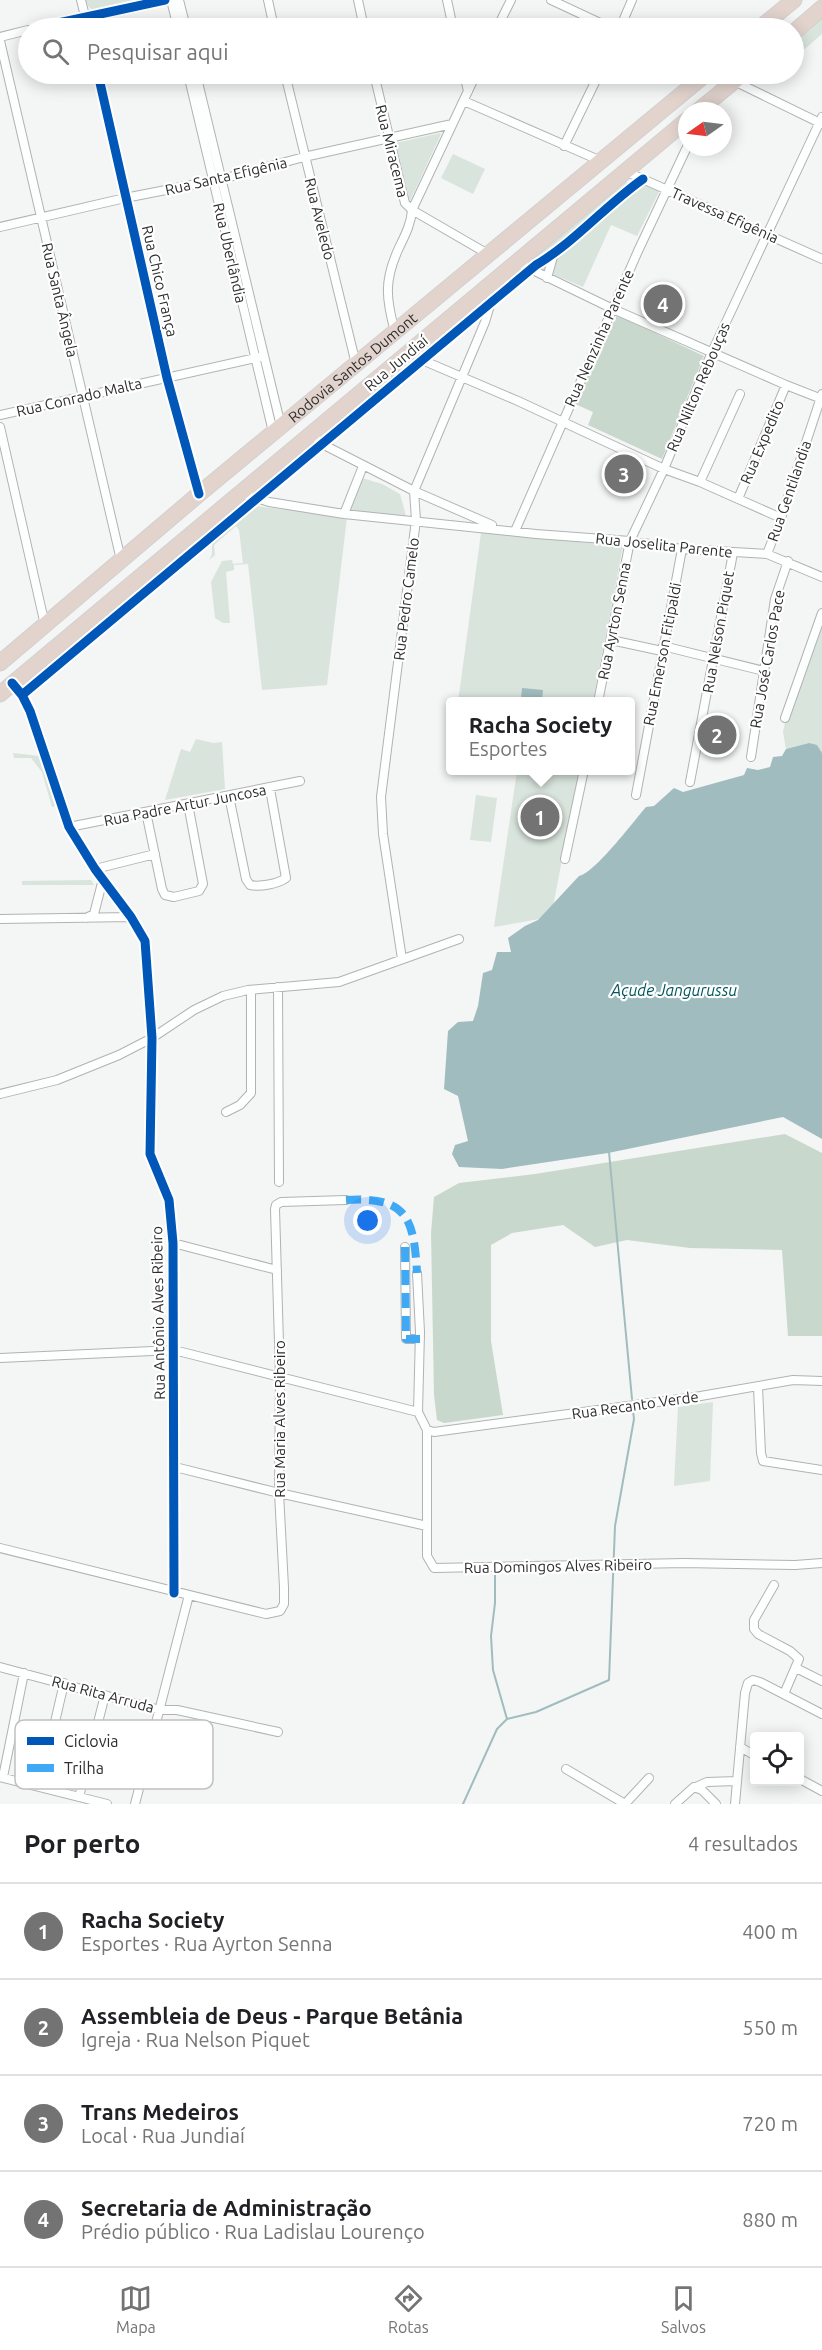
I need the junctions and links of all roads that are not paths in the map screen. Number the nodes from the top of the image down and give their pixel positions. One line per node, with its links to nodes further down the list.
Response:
1 (81, 0): 13 (street)
2 (165, 0): 13 (street)
3 (171, 0): 15 (street)
4 (179, 0): 16 (street)
5 (268, 0): 17 (street)
6 (358, 0): 18 (street)
7 (447, 0): 19 (street)
8 (510, 0): 20 (street)
9 (551, 0): 21 (street)
10 (632, 0): 22 (street)
11 (794, 0): 23 (highway)
12 (822, 8): 24 (highway)
13 (85, 17): 14 (street)
14 (80, 18)
15 (176, 18)
16 (184, 18)
17 (272, 18)
18 (362, 18)
19 (451, 18)
20 (502, 18)
21 (590, 18)
22 (624, 18)
23 (772, 18)
24 (804, 23)
25 (18, 33): 26 (street)
26 (0, 39): 55 (street, Rua Santa Ângela)
27 (100, 84): 53 (street, Rua Chico França)
28 (191, 84): 51 (street, Rua Uberlândia)
29 (198, 84): 51 (street, Rua Uberlândia)
30 (287, 84): 47 (street, Rua Aveledo)
31 (376, 84): 44 (street, Rua Miracema)
32 (466, 84): 38 (street)
33 (471, 84): 38 (street, Rua Jundiaí)
34 (593, 84): 45 (street)
35 (692, 84): 48 (highway, Rodovia Santos Dumont)
36 (731, 84): 40 (highway)
37 (752, 84): 41 (street)
38 (468, 91): 39 (street, Rua Jundiaí)
39 (464, 101): 42 (street, Rua Jundiaí); 45 (street)
40 (710, 102)
41 (821, 121): 57 (street, Rua Nilton Rebouças)
42 (452, 124): 44 (street, Rua Santa Efigênia); 54 (street, Rua Jundiaí)
43 (678, 128): 49 (highway, Rodovia Santos Dumont)
44 (388, 138): 47 (street, Rua Santa Efigênia); 54 (street, Rua Miracema)
45 (564, 146): 48 (street)
46 (683, 156): 52 (street, Rua Nenzinha Parente)
47 (304, 157): 51 (street, Rua Santa Efigênia); 70 (street, Rua Aveledo)
48 (601, 161): 59 (highway, Rodovia Santos Dumont)
49 (627, 172): 50 (street, Travessa Efigênia); 61 (highway, Rodovia Santos Dumont)
50 (643, 178): 52 (street, Travessa Efigênia); 58 (street, Rua Pedro Camelo)
51 (217, 180): 53 (street, Rua Santa Efigênia); 68 (street, Rua Uberlândia)
52 (668, 189): 57 (street, Travessa Efigênia); 65 (street, Rua Nenzinha Parente)
53 (125, 198): 55 (street, Rua Santa Efigênia); 71 (street, Rua Chico França)
54 (412, 210): 59 (street, Rua Miracema); 66 (street, Rua Jundiaí)
55 (41, 218): 56 (street, Rua Santa Efigênia); 75 (street, Rua Santa Ângela)
56 (0, 227)
57 (767, 234): 60 (street, Travessa Efigênia); 67 (street, Rua Nilton Rebouças)
58 (554, 252): 62 (street, Rua Pedro Camelo); 63 (street)
59 (488, 254): 66 (highway, Rodovia Santos Dumont)
60 (822, 259)
61 (516, 262): 62 (street); 81 (highway, Rodovia Santos Dumont)
62 (530, 270): 63 (street); 64 (street, Rua Pedro Camelo)
63 (547, 278): 65 (street)
64 (490, 305): 69 (street, Rua Jundiaí); 72 (street, Rua Pedro Camelo)
65 (613, 309): 67 (street); 78 (street, Rua Nenzinha Parente)
66 (395, 332): 70 (highway, Rodovia Santos Dumont)
67 (712, 352): 73 (street); 83 (street, Rua Nilton Rebouças)
68 (259, 357): 71 (street, Rua Conrado Malta); 80 (street, Rua Uberlândia)
69 (422, 360): 72 (street, Rua Jundiaí); 81 (street, Rua Jundiaí)
70 (356, 364): 80 (highway, Rodovia Santos Dumont)
71 (167, 378): 75 (street, Rua Conrado Malta); 87 (street, Rua Chico França)
72 (461, 378): 78 (street, Rua Jundiaí); 85 (street, Rua Pedro Camelo)
73 (786, 385): 76 (street); 89 (street, Rua Expedito)
74 (740, 394): 84 (street)
75 (82, 396): 77 (street, Rua Conrado Malta); 99 (street, Rua Santa Ângela)
76 (821, 397): 91 (street, Rua Gentilandia)
77 (0, 415)
78 (562, 421): 83 (street, Rua Jundiaí); 94 (street, Rua Nenzinha Parente)
79 (0, 427): 103 (street)
80 (277, 429): 87 (highway, Rodovia Santos Dumont)
81 (317, 438): 82 (street, Rua Joselita Parente); 86 (highway, Rodovia Santos Dumont); 88 (street, Rua Jundiaí)
82 (363, 466): 85 (street, Rua Joselita Parente); 90 (street)
83 (664, 470): 84 (street, Rua Jundiaí); 95 (street, Rua Nilton Rebouças)
84 (700, 482): 89 (street, Rua Jundiaí)
85 (414, 491): 92 (street, Rua Pedro Camelo); 93 (street, Rua Joselita Parente)
86 (240, 493): 88 (street, Rua Joselita Parente); 109 (highway, Rodovia Santos Dumont)
87 (199, 494): 99 (highway, Rodovia Santos Dumont)
88 (256, 499): 90 (street, Rua Joselita Parente); 111 (street, Rua Jundiaí)
89 (738, 499): 91 (street, Rua Jundiaí)
90 (344, 514): 92 (street, Rua Joselita Parente)
91 (781, 518): 98 (street, Rua Gentilandia)
92 (416, 520): 93 (street, Rua Joselita Parente); 132 (street, Rua Pedro Camelo)
93 (502, 529): 94 (street, Rua Joselita Parente)
94 (515, 531): 95 (street, Rua Joselita Parente)
95 (630, 541): 96 (street, Rua Joselita Parente); 104 (street, Rua Ayrton Senna)
96 (682, 549): 97 (street, Rua Joselita Parente); 105 (street, Rua Emerson Fitipaldi)
97 (733, 553): 98 (street, Rua Joselita Parente); 106 (street, Rua Nelson Piquet)
98 (767, 554): 100 (street, Rua Joselita Parente)
99 (122, 560): 103 (highway, Rodovia Santos Dumont)
100 (788, 561): 101 (street, Rua Joselita Parente); 108 (street, Rua José Carlos Pace)
101 (822, 577)
102 (822, 613): 113 (street)
103 (45, 625): 107 (highway, Rodovia Santos Dumont)
104 (611, 640): 105 (street); 112 (street, Rua Ayrton Senna)
105 (662, 648): 106 (street); 119 (street, Rua Emerson Fitipaldi)
106 (714, 659): 108 (street); 117 (street, Rua Nelson Piquet)
107 (0, 663)
108 (764, 671): 114 (street, Rua José Carlos Pace)
109 (12, 683): 110 (highway, Rodovia Santos Dumont); 111 (street, Rua Antônio Alves Ribeiro)
110 (0, 694)
111 (22, 695): 123 (street, Rua Antônio Alves Ribeiro)
112 (599, 697)
113 (785, 718)
114 (751, 757)
115 (583, 775): 125 (street)
116 (300, 781): 118 (street, Rua Padre Artur Juncosa)
117 (690, 782)
118 (270, 789): 120 (street, Rua Padre Artur Juncosa); 120 (street)
119 (636, 795)
120 (229, 796): 121 (street, Rua Padre Artur Juncosa)
121 (188, 804): 122 (street, Rua Padre Artur Juncosa); 124 (street)
122 (146, 812): 123 (street, Rua Padre Artur Juncosa); 124 (street)
123 (69, 827): 126 (street, Rua Antônio Alves Ribeiro)
124 (155, 854): 126 (street)
125 (565, 859)
126 (95, 868): 127 (street, Rua Antônio Alves Ribeiro)
127 (103, 879): 128 (street, Rua Antônio Alves Ribeiro); 129 (street)
128 (131, 917): 129 (street); 135 (street, Rua Antônio Alves Ribeiro)
129 (86, 918): 130 (street)
130 (0, 919)
131 (459, 939): 132 (street)
132 (402, 959): 133 (street)
133 (278, 987): 134 (street); 138 (street)
134 (251, 990): 135 (street); 137 (street)
135 (152, 1038): 136 (street); 140 (street, Rua Antônio Alves Ribeiro)
136 (0, 1094)
137 (226, 1112)
138 (279, 1182)
139 (346, 1200): 142 (street, Rua Maria Alves Ribeiro)
140 (173, 1243): 142 (street); 145 (street, Rua Antônio Alves Ribeiro)
141 (405, 1247): 144 (street)
142 (277, 1270): 147 (street, Rua Maria Alves Ribeiro)
143 (417, 1273): 144 (street)
144 (420, 1339): 150 (street)
145 (174, 1350): 146 (street); 147 (street); 152 (street, Rua Antônio Alves Ribeiro)
146 (0, 1358)
147 (279, 1377): 150 (street); 154 (street, Rua Maria Alves Ribeiro)
148 (822, 1382): 149 (street, Rua Recanto Verde)
149 (758, 1387): 151 (street, Rua Recanto Verde); 153 (street)
150 (418, 1412): 151 (street)
151 (428, 1430): 155 (street, Rua Domingos Alves Ribeiro)
152 (175, 1467): 154 (street); 159 (street, Rua Antônio Alves Ribeiro)
153 (822, 1470)
154 (279, 1494): 155 (street); 160 (street, Rua Maria Alves Ribeiro)
155 (427, 1526): 157 (street, Rua Domingos Alves Ribeiro)
156 (0, 1548): 159 (street)
157 (822, 1563)
158 (774, 1585): 162 (street)
159 (174, 1593): 160 (street)
160 (189, 1595): 168 (street)
161 (0, 1667): 163 (street, Rua Rita Arruda)
162 (796, 1668): 164 (street); 166 (street)
163 (24, 1673): 165 (street, Rua Rita Arruda); 177 (street)
164 (822, 1681)
165 (64, 1683): 167 (street, Rua Rita Arruda); 170 (street)
166 (784, 1694): 169 (street); 174 (street)
167 (105, 1695): 168 (street, Rua Rita Arruda); 171 (street)
168 (160, 1710): 172 (street); 173 (street, Rua Rita Arruda)
169 (822, 1714)
170 (55, 1720)
171 (99, 1720)
172 (157, 1720)
173 (278, 1732)
174 (740, 1747): 175 (street); 179 (street)
175 (750, 1753)
176 (566, 1769): 189 (street)
177 (1, 1777)
178 (649, 1778): 189 (street)
179 (737, 1781): 181 (street); 192 (street)
180 (804, 1781): 185 (street)
181 (696, 1787): 190 (street); 191 (street)
182 (48, 1789): 186 (street)
183 (81, 1789): 186 (street)
184 (139, 1789): 188 (street)
185 (822, 1791)
186 (79, 1797): 187 (street)
187 (107, 1804)
188 (135, 1804)
189 (625, 1804)
190 (675, 1804)
191 (716, 1804)
192 (735, 1804)

